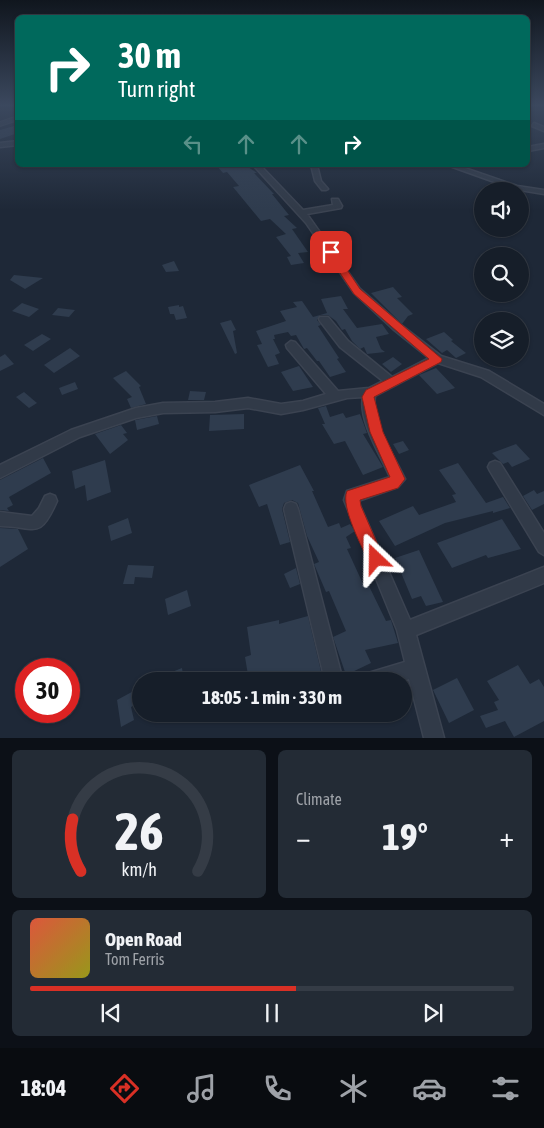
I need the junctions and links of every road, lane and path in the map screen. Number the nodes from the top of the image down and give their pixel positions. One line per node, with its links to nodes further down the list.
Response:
1 (15, 143): 2 (street)
2 (0, 145)
3 (544, 146): 4 (street)
4 (530, 149)
5 (259, 167): 11 (street)
6 (314, 167): 8 (street)
7 (456, 167): 9 (street)
8 (324, 189)
9 (544, 192)
10 (335, 201): 11 (street)
11 (302, 213): 14 (street)
12 (324, 319): 15 (street)
13 (291, 345): 17 (street)
14 (437, 359): 15 (street); 18 (street)
15 (391, 382): 16 (street)
16 (370, 393): 17 (street); 26 (street)
17 (335, 396): 20 (street)
18 (544, 410)
19 (495, 467): 24 (street)
20 (0, 472)
21 (50, 501): 23 (street)
22 (291, 509): 28 (street)
23 (0, 519)
24 (544, 547)
25 (544, 575): 26 (street)
26 (406, 630): 27 (street)
27 (415, 668): 29 (street); 30 (street)
28 (332, 672)
29 (402, 672)
30 (434, 738)

